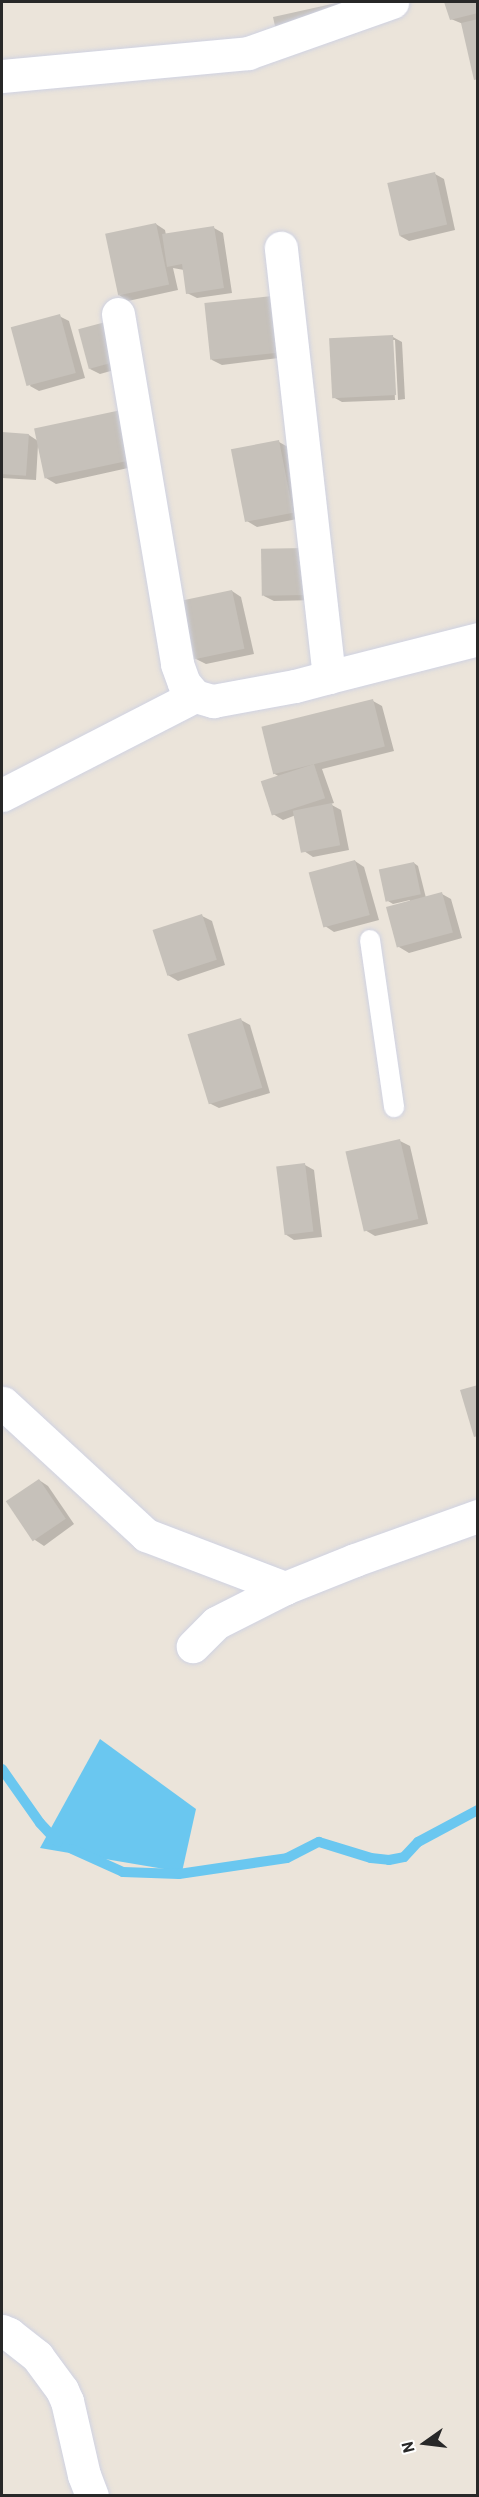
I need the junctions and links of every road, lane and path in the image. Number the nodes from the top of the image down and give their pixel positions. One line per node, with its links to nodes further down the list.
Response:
1 (392, 2): 2 (street)
2 (2, 76)
3 (281, 248): 6 (street)
4 (118, 314): 7 (street)
5 (477, 639): 6 (street)
6 (329, 676): 7 (street)
7 (195, 696): 8 (street)
8 (2, 795)
9 (370, 940): 10 (lane)
10 (394, 1107)
11 (3, 1404): 13 (street)
12 (477, 1516): 13 (street)
13 (285, 1588): 14 (street)
14 (193, 1646)
15 (2, 2331): 16 (street)
16 (92, 2496)

